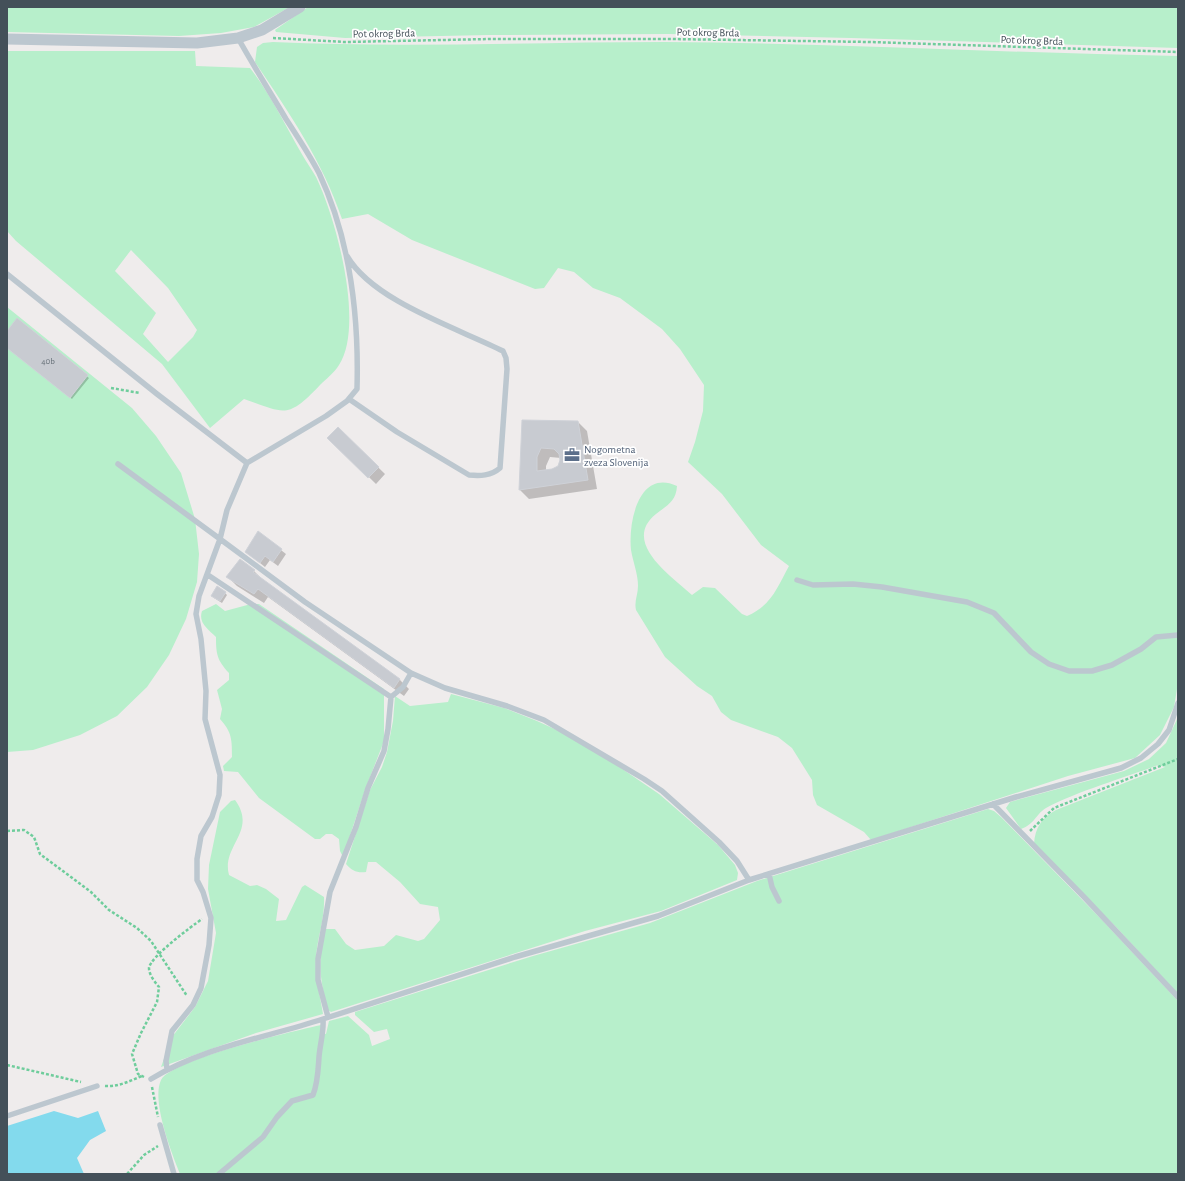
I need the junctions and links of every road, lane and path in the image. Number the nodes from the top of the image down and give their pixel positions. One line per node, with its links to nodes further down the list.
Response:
1 (300, 7): 2 (street)
2 (238, 38): 4 (street); 6 (lane)
3 (270, 38): 5 (path, Pot okrog Brda)
4 (7, 39)
5 (1178, 52)
6 (345, 252): 10 (lane); 10 (lane)
7 (7, 274): 9 (lane)
8 (111, 388): 9 (path)
9 (157, 394): 11 (lane)
10 (349, 399): 11 (lane)
11 (248, 463): 13 (lane)
12 (118, 464): 13 (lane)
13 (220, 540): 14 (lane); 17 (lane)
14 (208, 575): 18 (lane); 30 (lane)
15 (797, 580): 16 (lane)
16 (1178, 635)
17 (411, 673): 18 (lane); 25 (lane)
18 (391, 697): 31 (lane)
19 (1178, 703): 21 (lane)
20 (1178, 759): 23 (path)
21 (993, 804): 23 (lane); 24 (lane)
22 (7, 831): 28 (path)
23 (1025, 838): 29 (lane)
24 (769, 874): 25 (lane); 26 (lane)
25 (749, 880): 31 (lane)
26 (779, 901)
27 (204, 914): 28 (path)
28 (160, 953): 30 (path); 34 (path)
29 (1178, 997)
30 (193, 1004): 33 (lane)
31 (326, 1018): 33 (lane); 42 (lane)
32 (7, 1065): 36 (path)
33 (167, 1069): 35 (lane)
34 (142, 1076): 35 (path); 36 (path)
35 (151, 1079): 38 (path)
36 (97, 1086): 37 (lane)
37 (7, 1116)
38 (160, 1125): 39 (lane)
39 (164, 1143): 40 (path); 41 (lane)
40 (127, 1174)
41 (174, 1174)
42 (219, 1174)

